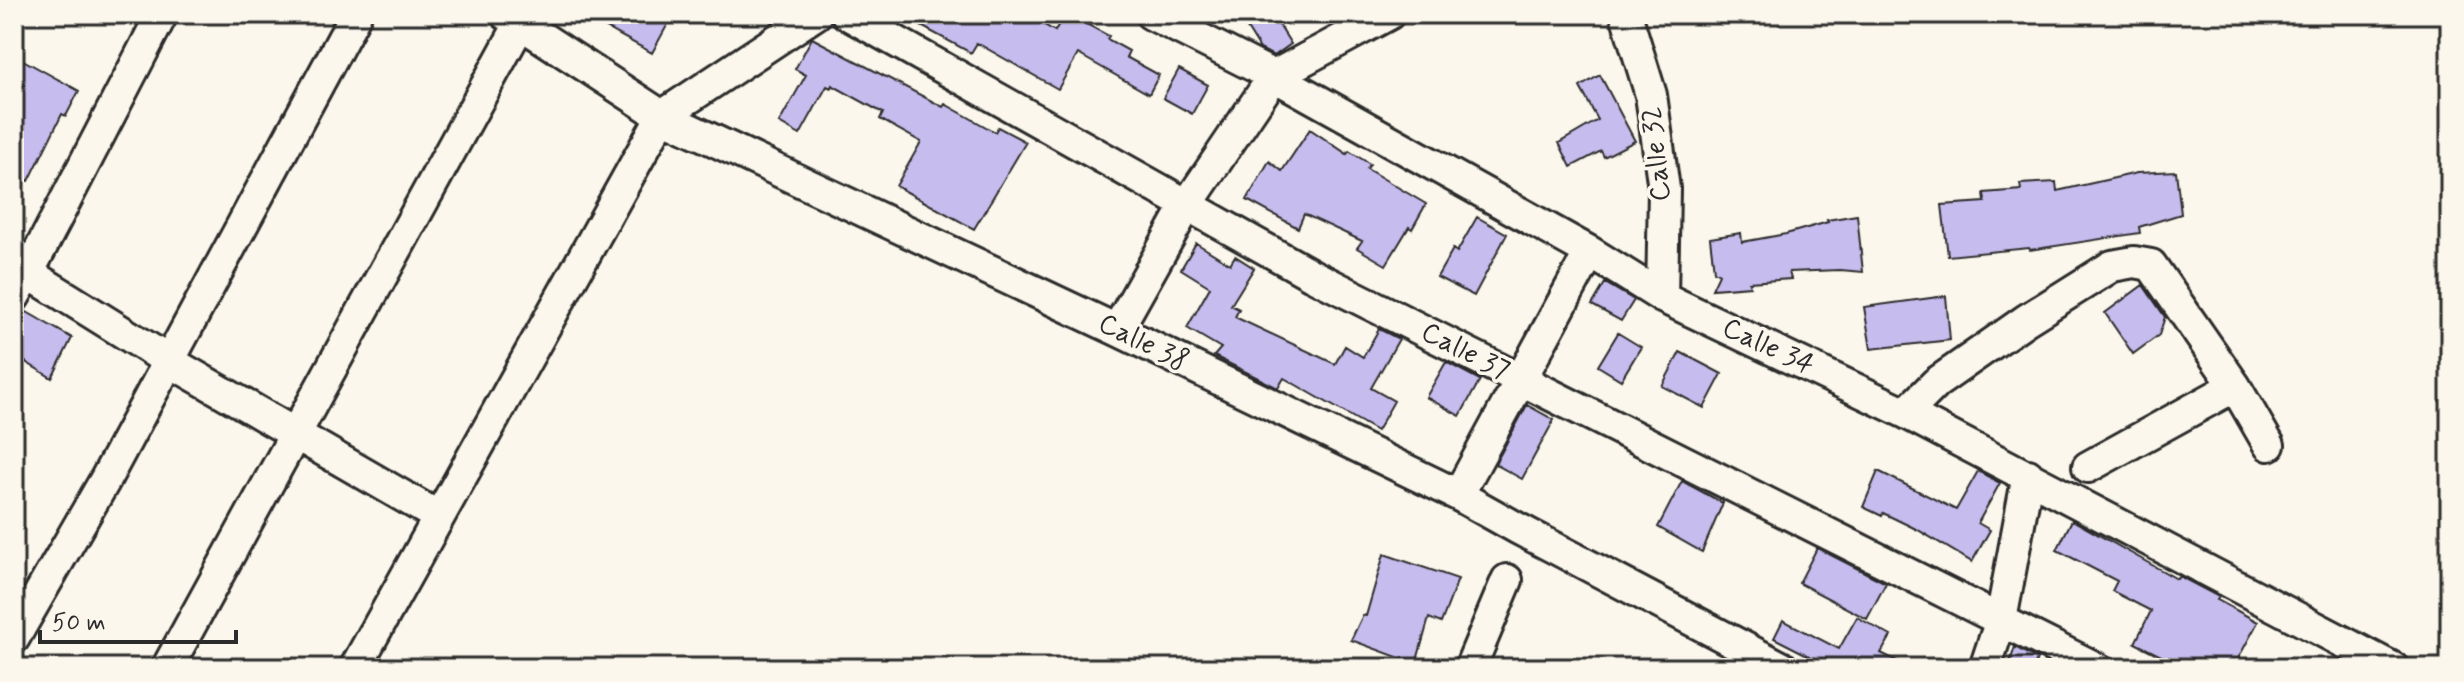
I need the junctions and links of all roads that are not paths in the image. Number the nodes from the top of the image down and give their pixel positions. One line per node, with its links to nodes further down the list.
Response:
1 (162, 14): 13 (street)
2 (356, 14): 16 (street)
3 (816, 14): 10 (street)
4 (847, 14): 11 (street, Calle 37)
5 (1151, 14): 9 (street, Calle 34)
6 (1389, 14): 9 (street)
7 (1626, 14): 14 (street, Calle 32)
8 (513, 19): 10 (street, Calle 38); 20 (street)
9 (1274, 76): 11 (street); 12 (street, Calle 34)
10 (662, 116): 15 (street, Calle 38); 25 (street)
11 (1187, 205): 15 (street); 17 (street, Calle 37)
12 (1590, 252): 14 (street, Calle 34); 17 (street)
13 (19, 278): 16 (street)
14 (1662, 297): 19 (street, Calle 34)
15 (1117, 330): 24 (street, Calle 38)
16 (169, 361): 20 (street); 28 (street)
17 (1521, 381): 24 (street); 27 (street, Calle 37)
18 (2235, 386): 19 (street); 21 (street); 22 (street)
19 (1906, 413): 23 (street, Calle 34)
20 (296, 433): 25 (street); 30 (street)
21 (2269, 445)
22 (2088, 467)
23 (2028, 475): 27 (street); 36 (street, Calle 34)
24 (1458, 495): 29 (street, Calle 38)
25 (439, 517): 31 (street)
26 (1507, 580): 32 (street)
27 (2001, 620): 34 (street); 35 (street, Calle 37)
28 (14, 638)
29 (1753, 660): 33 (street, Calle 38)
30 (167, 668)
31 (355, 668)
32 (1470, 668)
33 (1783, 668)
34 (1985, 668)
35 (2096, 668)
36 (2393, 668)

